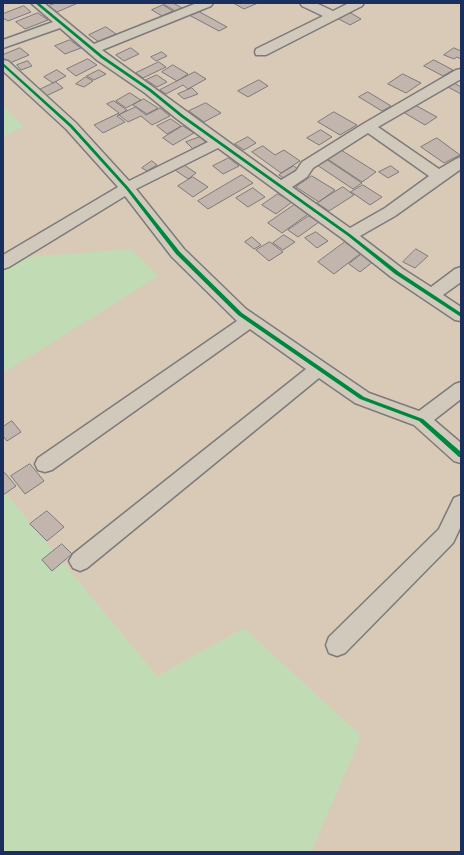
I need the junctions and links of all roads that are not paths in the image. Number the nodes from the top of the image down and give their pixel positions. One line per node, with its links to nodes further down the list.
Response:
1 (37, 3): 6 (street)
2 (207, 3): 8 (street)
3 (306, 3): 5 (street)
4 (358, 3): 5 (street)
5 (334, 16): 9 (street)
6 (62, 23): 7 (street); 8 (street)
7 (3, 44)
8 (93, 49): 13 (street)
9 (261, 52)
10 (3, 64): 17 (street)
11 (461, 74): 12 (street)
12 (368, 127): 15 (street); 16 (street)
13 (219, 142): 16 (street); 17 (street)
14 (461, 162): 15 (street)
15 (439, 176): 18 (street)
16 (280, 187): 18 (street)
17 (127, 188): 19 (street); 23 (street)
18 (349, 235): 21 (street)
19 (3, 263)
20 (461, 273): 21 (street)
21 (432, 296): 22 (street)
22 (461, 316)
23 (249, 321): 24 (street); 28 (street)
24 (319, 368): 26 (street); 30 (street)
25 (461, 389): 26 (street)
26 (421, 420): 27 (street)
27 (461, 455)
28 (45, 464)
29 (461, 504): 31 (street)
30 (80, 561)
31 (337, 645)

